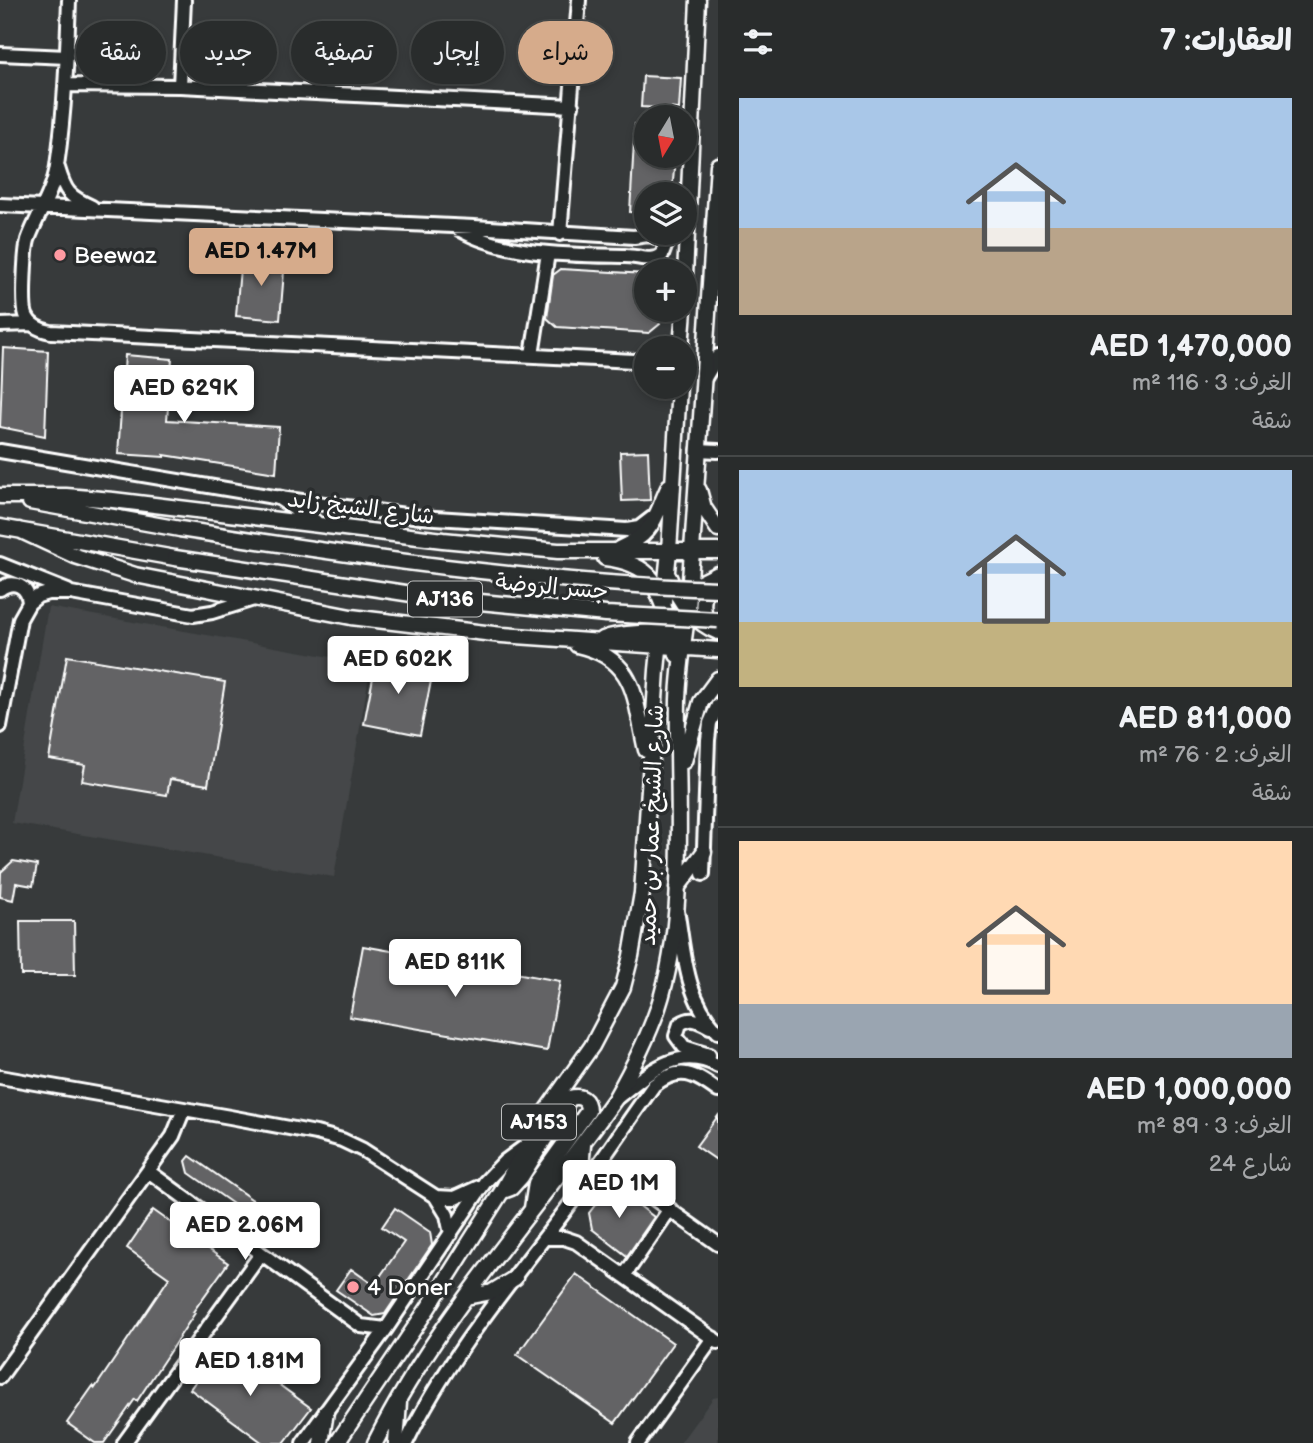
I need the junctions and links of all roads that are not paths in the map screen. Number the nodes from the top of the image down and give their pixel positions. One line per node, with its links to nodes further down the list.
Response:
1 (69, 0): 6 (street)
2 (184, 0): 8 (street)
3 (579, 0): 9 (street)
4 (698, 0): 12 (main road)
5 (0, 54): 6 (street)
6 (67, 57): 7 (street)
7 (65, 85): 8 (street); 10 (street)
8 (180, 86): 9 (street)
9 (572, 106): 17 (street)
10 (57, 165): 14 (street); 15 (street)
11 (718, 165): 21 (main road, شارع الشيخ عمار بن حميد)
12 (689, 182)
13 (0, 205): 14 (street)
14 (44, 207): 15 (street); 23 (street)
15 (98, 211): 16 (street)
16 (456, 227): 17 (street); 20 (street)
17 (560, 234): 18 (street)
18 (634, 237)
19 (664, 245): 20 (street)
20 (548, 253): 25 (street)
21 (708, 294): 22 (street); 28 (main road, شارع الشيخ عمار بن حميد)
22 (718, 321)
23 (32, 324): 24 (street); 25 (street)
24 (0, 325)
25 (532, 355): 27 (street)
26 (718, 356): 28 (street)
27 (634, 361)
28 (703, 385): 30 (main road, شارع الشيخ عمار بن حميد)
29 (678, 399): 33 (main road, شارع الشيخ عمار بن حميد)
30 (698, 450): 32 (street); 34 (main road, شارع الشيخ عمار بن حميد)
31 (0, 451): 36 (street)
32 (718, 451)
33 (673, 478): 37 (main road); 44 (main road, شارع الشيخ عمار بن حميد)
34 (696, 478): 40 (main road); 46 (main road, شارع الشيخ عمار بن حميد)
35 (0, 496): 38 (main road, شارع الشيخ زايد); 49 (main road, جسر الروضة / AJ136, bridge)
36 (280, 498): 37 (street); 38 (main road)
37 (663, 500): 43 (main road)
38 (320, 525): 42 (main road, شارع الشيخ زايد)
39 (0, 527): 41 (main road)
40 (718, 529)
41 (19, 530): 52 (main road); 57 (main road, جسر الروضة / AJ136, bridge)
42 (558, 551): 43 (main road, شارع الشيخ زايد); 53 (main road)
43 (613, 551): 44 (main road, شارع الشيخ زايد)
44 (669, 551): 46 (main road, شارع الشيخ زايد); 48 (main road, شارع الشيخ عمار بن حميد)
45 (718, 551): 46 (main road, شارع الشيخ زايد)
46 (692, 552): 55 (main road, شارع الشيخ عمار بن حميد)
47 (0, 564): 51 (street)
48 (667, 573): 53 (main road, شارع الشيخ عمار بن حميد); 55 (main road)
49 (717, 579): 55 (main road); 57 (main road)
50 (0, 589): 54 (street)
51 (71, 593): 52 (street); 54 (street)
52 (254, 599): 59 (main road)
53 (663, 600): 56 (main road, شارع الشيخ عمار بن حميد); 58 (main road)
54 (29, 603): 66 (street)
55 (687, 604): 56 (main road); 57 (main road); 62 (main road, شارع الشيخ عمار بن حميد)
56 (667, 628): 58 (main road); 61 (main road, شارع الشيخ عمار بن حميد); 62 (main road)
57 (716, 628)
58 (640, 632): 60 (main road)
59 (553, 639): 60 (main road); 67 (main road)
60 (597, 641): 61 (main road)
61 (660, 646): 62 (main road); 67 (main road, شارع الشيخ عمار بن حميد / AJ153)
62 (679, 647): 63 (main road); 68 (main road, شارع الشيخ عمار بن حميد / AJ153)
63 (718, 650)
64 (718, 679): 68 (main road)
65 (718, 705): 69 (street)
66 (0, 726)
67 (650, 769): 80 (main road, شارع الشيخ عمار بن حميد / AJ153)
68 (680, 779): 71 (main road, شارع الشيخ عمار بن حميد / AJ153)
69 (704, 852): 70 (street); 71 (main road)
70 (704, 874)
71 (676, 895): 72 (street); 77 (main road, شارع الشيخ عمار بن حميد / AJ153)
72 (717, 1031): 73 (street)
73 (718, 1058)
74 (718, 1066): 77 (street)
75 (0, 1077): 78 (street)
76 (718, 1091): 81 (street)
77 (615, 1099): 79 (main road, شارع الشيخ عمار بن حميد / AJ153)
78 (184, 1108): 82 (street); 86 (street)
79 (583, 1144): 85 (main road); 88 (main road, شارع الشيخ عمار بن حميد / AJ153)
80 (524, 1147): 83 (street); 84 (main road, شارع الشيخ عمار بن حميد / AJ153)
81 (602, 1162): 85 (street); 87 (street)
82 (148, 1171): 94 (street); 102 (street)
83 (485, 1182): 86 (street); 90 (street)
84 (502, 1191): 88 (main road); 108 (main road, شارع الشيخ عمار بن حميد / AJ153)
85 (579, 1193): 89 (street)
86 (436, 1197): 90 (street)
87 (670, 1209): 93 (street); 95 (street)
88 (532, 1210): 97 (main road, شارع الشيخ عمار بن حميد / AJ153)
89 (563, 1214): 91 (street); 92 (street)
90 (451, 1234): 99 (street)
91 (545, 1238): 92 (street); 96 (street)
92 (576, 1242): 95 (street)
93 (718, 1244)
94 (261, 1254): 98 (street); 105 (street)
95 (624, 1276): 100 (street)
96 (514, 1278): 97 (main road); 111 (street)
97 (466, 1297): 103 (main road, شارع الشيخ عمار بن حميد / AJ153)
98 (361, 1326): 99 (street); 101 (street)
99 (386, 1329): 101 (street)
100 (716, 1340): 112 (street)
101 (370, 1352): 104 (street)
102 (0, 1377)
103 (400, 1396): 109 (main road, شارع الشيخ عمار بن حميد / AJ153); 110 (main road)
104 (326, 1412): 106 (street); 107 (main road)
105 (124, 1443)
106 (303, 1443)
107 (321, 1443)
108 (337, 1443)
109 (375, 1443)
110 (397, 1443)
111 (405, 1443)
112 (638, 1443)

